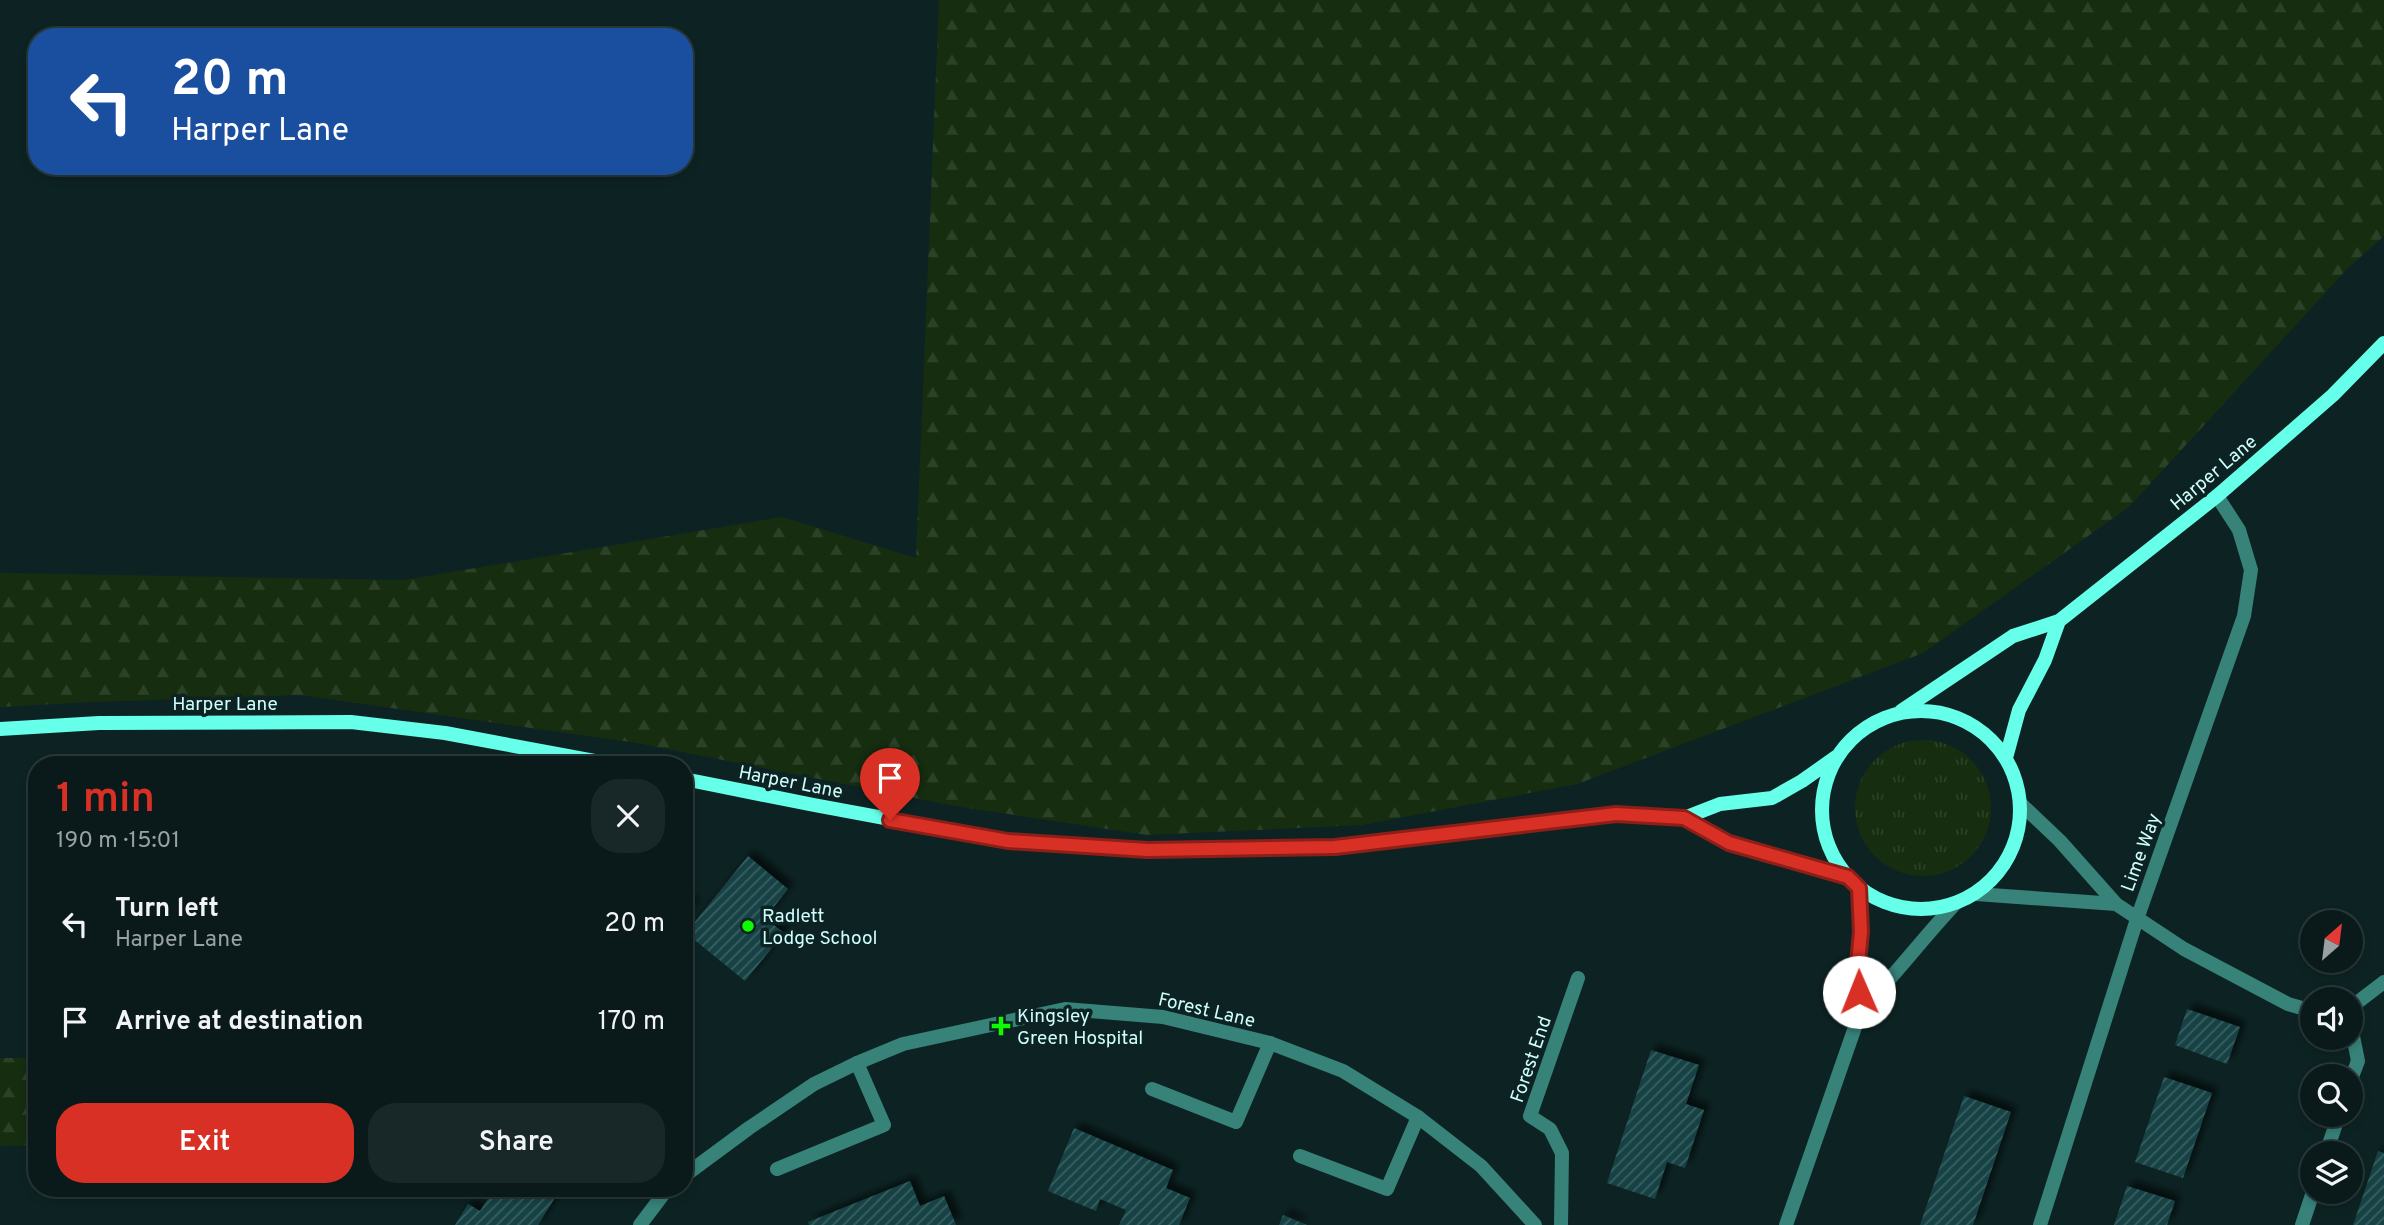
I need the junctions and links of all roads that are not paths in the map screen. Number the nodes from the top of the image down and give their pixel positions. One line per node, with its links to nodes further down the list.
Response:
1 (2384, 343): 2 (main road, Harper Lane)
2 (2217, 496): 3 (main road, Harper Lane); 16 (street, Lime Way)
3 (2059, 621): 4 (main road, Harper Lane); 8 (main road)
4 (1897, 714): 7 (main road); 8 (main road)
5 (0, 729): 6 (main road, Harper Lane)
6 (568, 756)
7 (1838, 756): 11 (main road, Harper Lane); 12 (main road)
8 (2006, 758): 10 (main road)
9 (693, 781): 11 (main road, Harper Lane)
10 (2021, 804): 13 (main road); 15 (street)
11 (1684, 818): 12 (main road, Harper Lane)
12 (1853, 883): 14 (main road); 21 (street)
13 (1976, 894): 14 (main road); 15 (street)
14 (1955, 904): 21 (street)
15 (2116, 904): 16 (street)
16 (2137, 919): 20 (street); 35 (street, Lime Way)
17 (1578, 978): 33 (street, Forest End)
18 (2384, 982): 19 (street)
19 (2363, 998)
20 (2300, 1008)
21 (1861, 1010): 34 (street)
22 (1270, 1043): 23 (street, Forest Lane); 24 (street); 25 (street, Forest Lane)
23 (857, 1063): 27 (street); 28 (street, Forest Lane)
24 (1152, 1089)
25 (1418, 1117): 26 (street); 32 (street, Forest Lane)
26 (1300, 1156)
27 (777, 1168)
28 (693, 1169)
29 (659, 1197): 31 (street)
30 (2309, 1204): 36 (street)
31 (640, 1225)
32 (1535, 1225)
33 (1561, 1225)
34 (1786, 1225)
35 (2040, 1225)
36 (2302, 1225)

